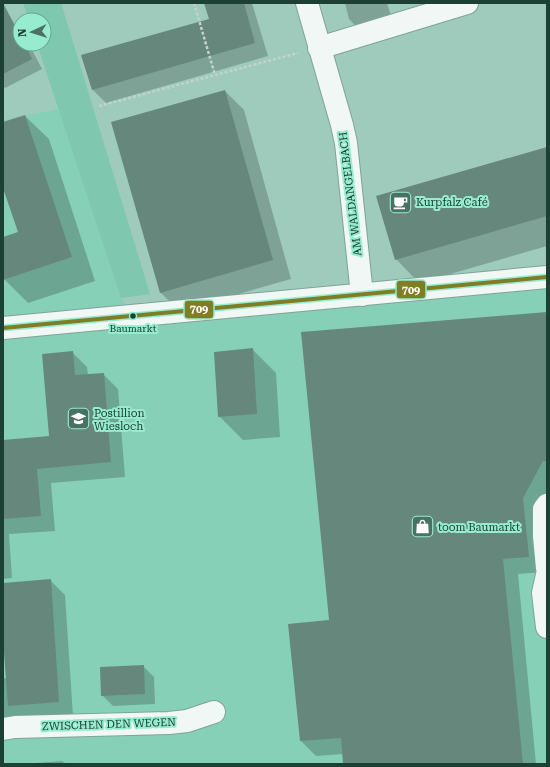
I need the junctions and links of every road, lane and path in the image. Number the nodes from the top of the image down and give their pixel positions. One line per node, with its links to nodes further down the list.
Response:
1 (194, 3): 6 (path)
2 (307, 3): 5 (street, AM WALDANGELBACH)
3 (467, 3): 4 (street)
4 (424, 9): 5 (street)
5 (320, 48): 6 (path); 9 (street, AM WALDANGELBACH)
6 (215, 75): 7 (path)
7 (99, 106)
8 (547, 278): 9 (street)
9 (362, 295): 10 (street)
10 (3, 328)
11 (547, 505): 12 (street)
12 (547, 568)
13 (547, 575): 14 (street)
14 (547, 627)
15 (214, 712): 16 (street, ZWISCHEN DEN WEGEN)
16 (3, 729)

